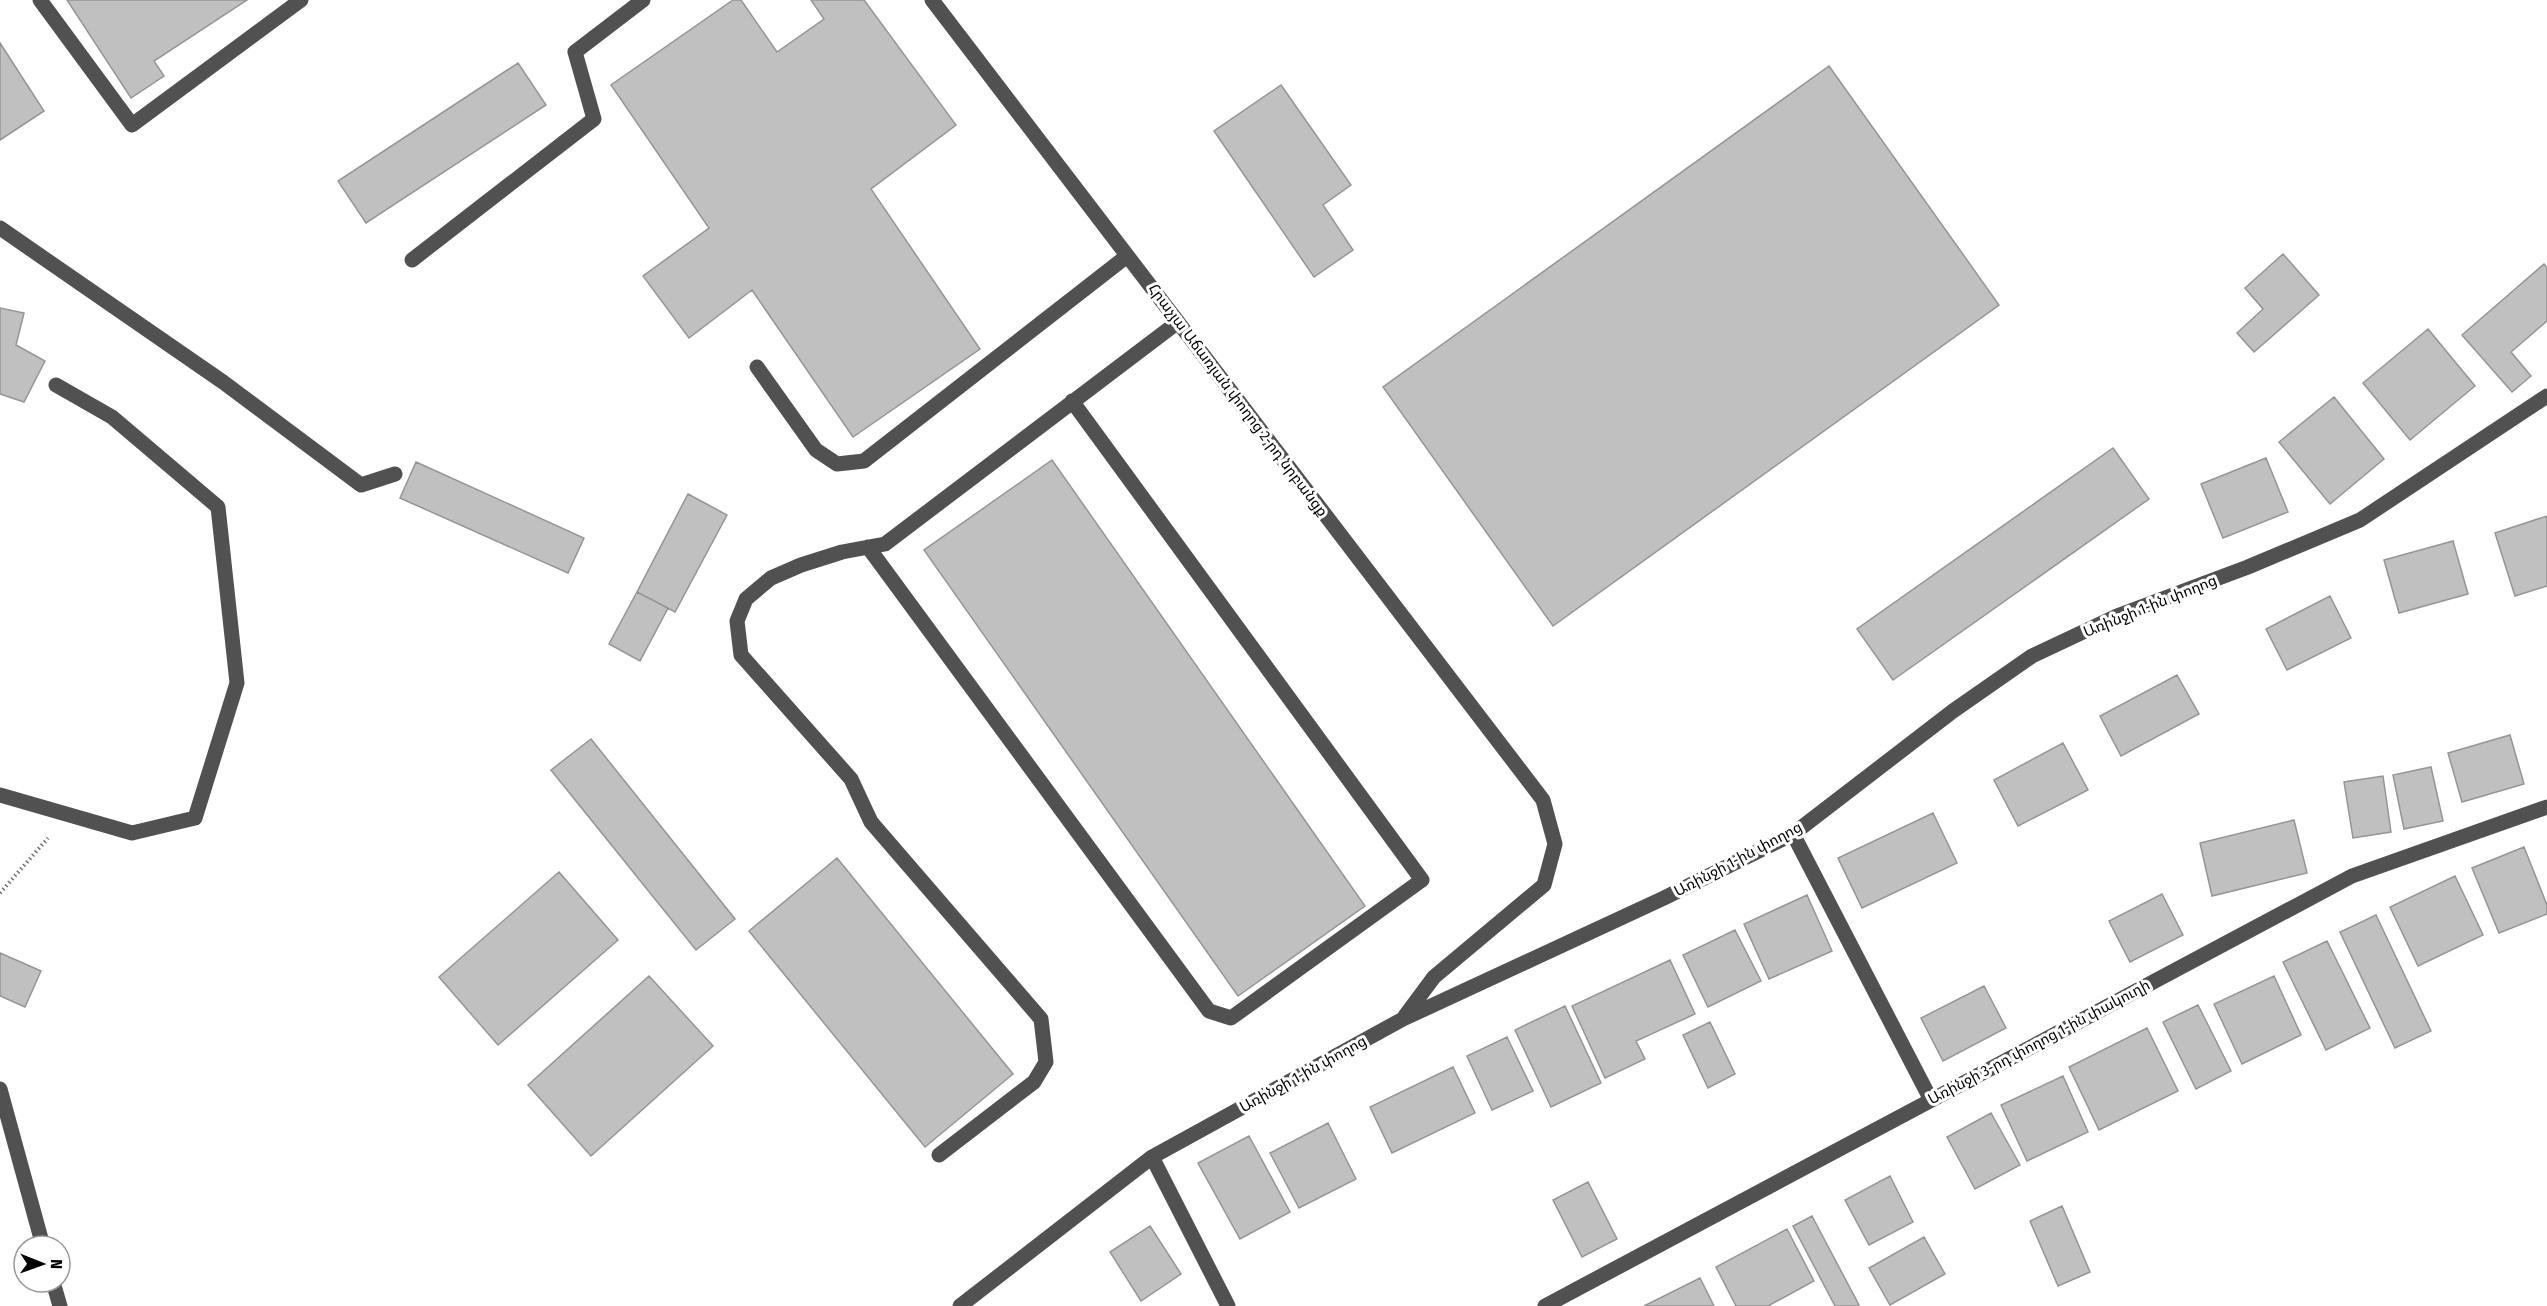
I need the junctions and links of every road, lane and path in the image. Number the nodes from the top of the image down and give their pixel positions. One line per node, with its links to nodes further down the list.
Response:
1 (40, 0): 2 (street)
2 (301, 0)
3 (643, 0): 7 (street)
4 (932, 0): 6 (street, Հրաչյա Աճառյան փողոց 2-րդ նրբանցք)
5 (0, 228): 13 (street)
6 (1127, 256): 8 (street, Հրաչյա Աճառյան փողոց 2-րդ նրբանցք); 9 (street)
7 (412, 260)
8 (1178, 322): 12 (street); 20 (street, Հրաչյա Աճառյան փողոց 2-րդ նրբանցք)
9 (757, 368)
10 (57, 385): 17 (street)
11 (2547, 396): 18 (street, Առինջի 1-ին փողոց)
12 (1072, 401): 14 (street); 14 (street)
13 (395, 474)
14 (868, 547): 23 (street)
15 (0, 795): 17 (street)
16 (2547, 807): 22 (street, Առինջի 3-րդ փողոց 1-ին փակուղի)
17 (68, 815): 19 (path)
18 (1793, 834): 20 (street, Առինջի 1-ին փողոց); 22 (street)
19 (0, 893)
20 (1402, 1019): 24 (street, Առինջի 1-ին փողոց)
21 (0, 1089): 25 (street)
22 (1930, 1100): 26 (street, Առինջի 3-րդ փողոց 1-ին փակուղի)
23 (939, 1155)
24 (1152, 1156): 27 (street, Առինջի 1-ին փողոց); 28 (street)
25 (40, 1234)
26 (1554, 1304)
27 (960, 1306)
28 (1228, 1306)

